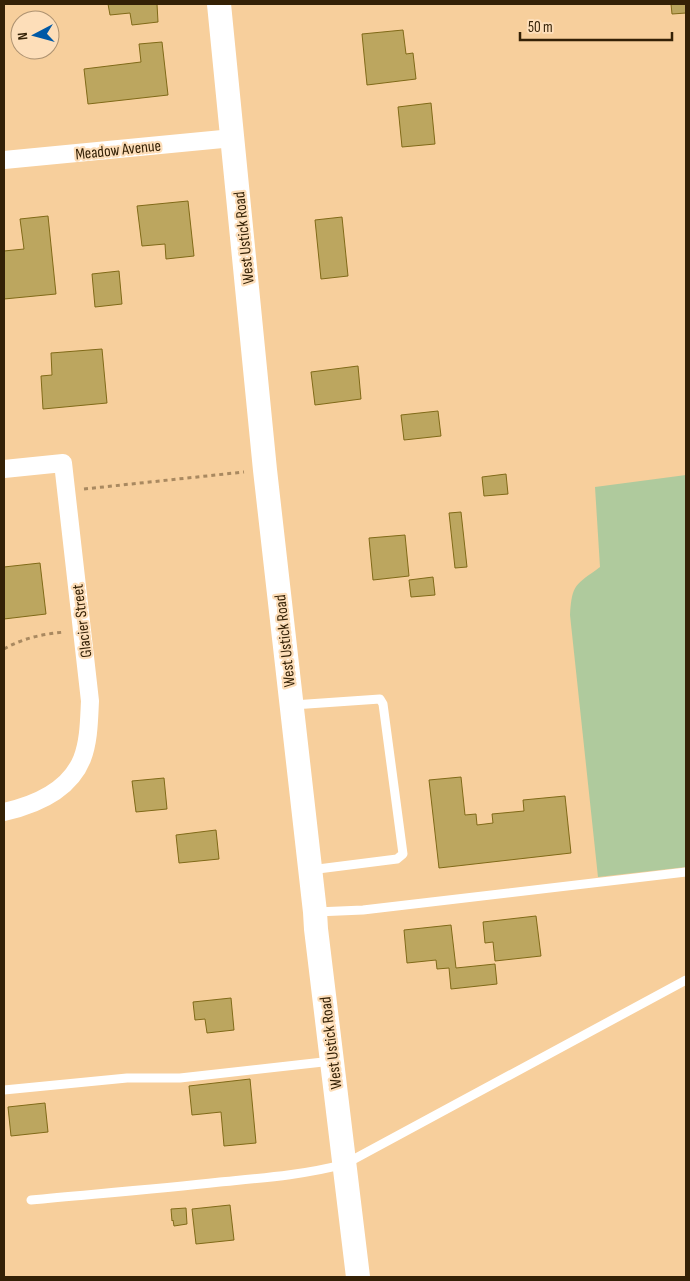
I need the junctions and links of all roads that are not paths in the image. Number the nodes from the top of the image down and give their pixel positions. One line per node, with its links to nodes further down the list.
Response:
1 (219, 4): 2 (main road, West Ustick Road)
2 (233, 138): 3 (street, Meadow Avenue); 5 (main road, West Ustick Road)
3 (4, 160)
4 (4, 469): 6 (street, Glacier Street)
5 (292, 705): 7 (main road, West Ustick Road); 7 (lane)
6 (4, 812)
7 (310, 870): 9 (main road, West Ustick Road)
8 (686, 872): 9 (lane)
9 (315, 912): 11 (main road, West Ustick Road)
10 (686, 980): 13 (lane)
11 (332, 1061): 12 (lane); 13 (main road, West Ustick Road)
12 (4, 1090)
13 (344, 1164): 14 (lane); 15 (main road, West Ustick Road)
14 (31, 1200)
15 (358, 1277)

